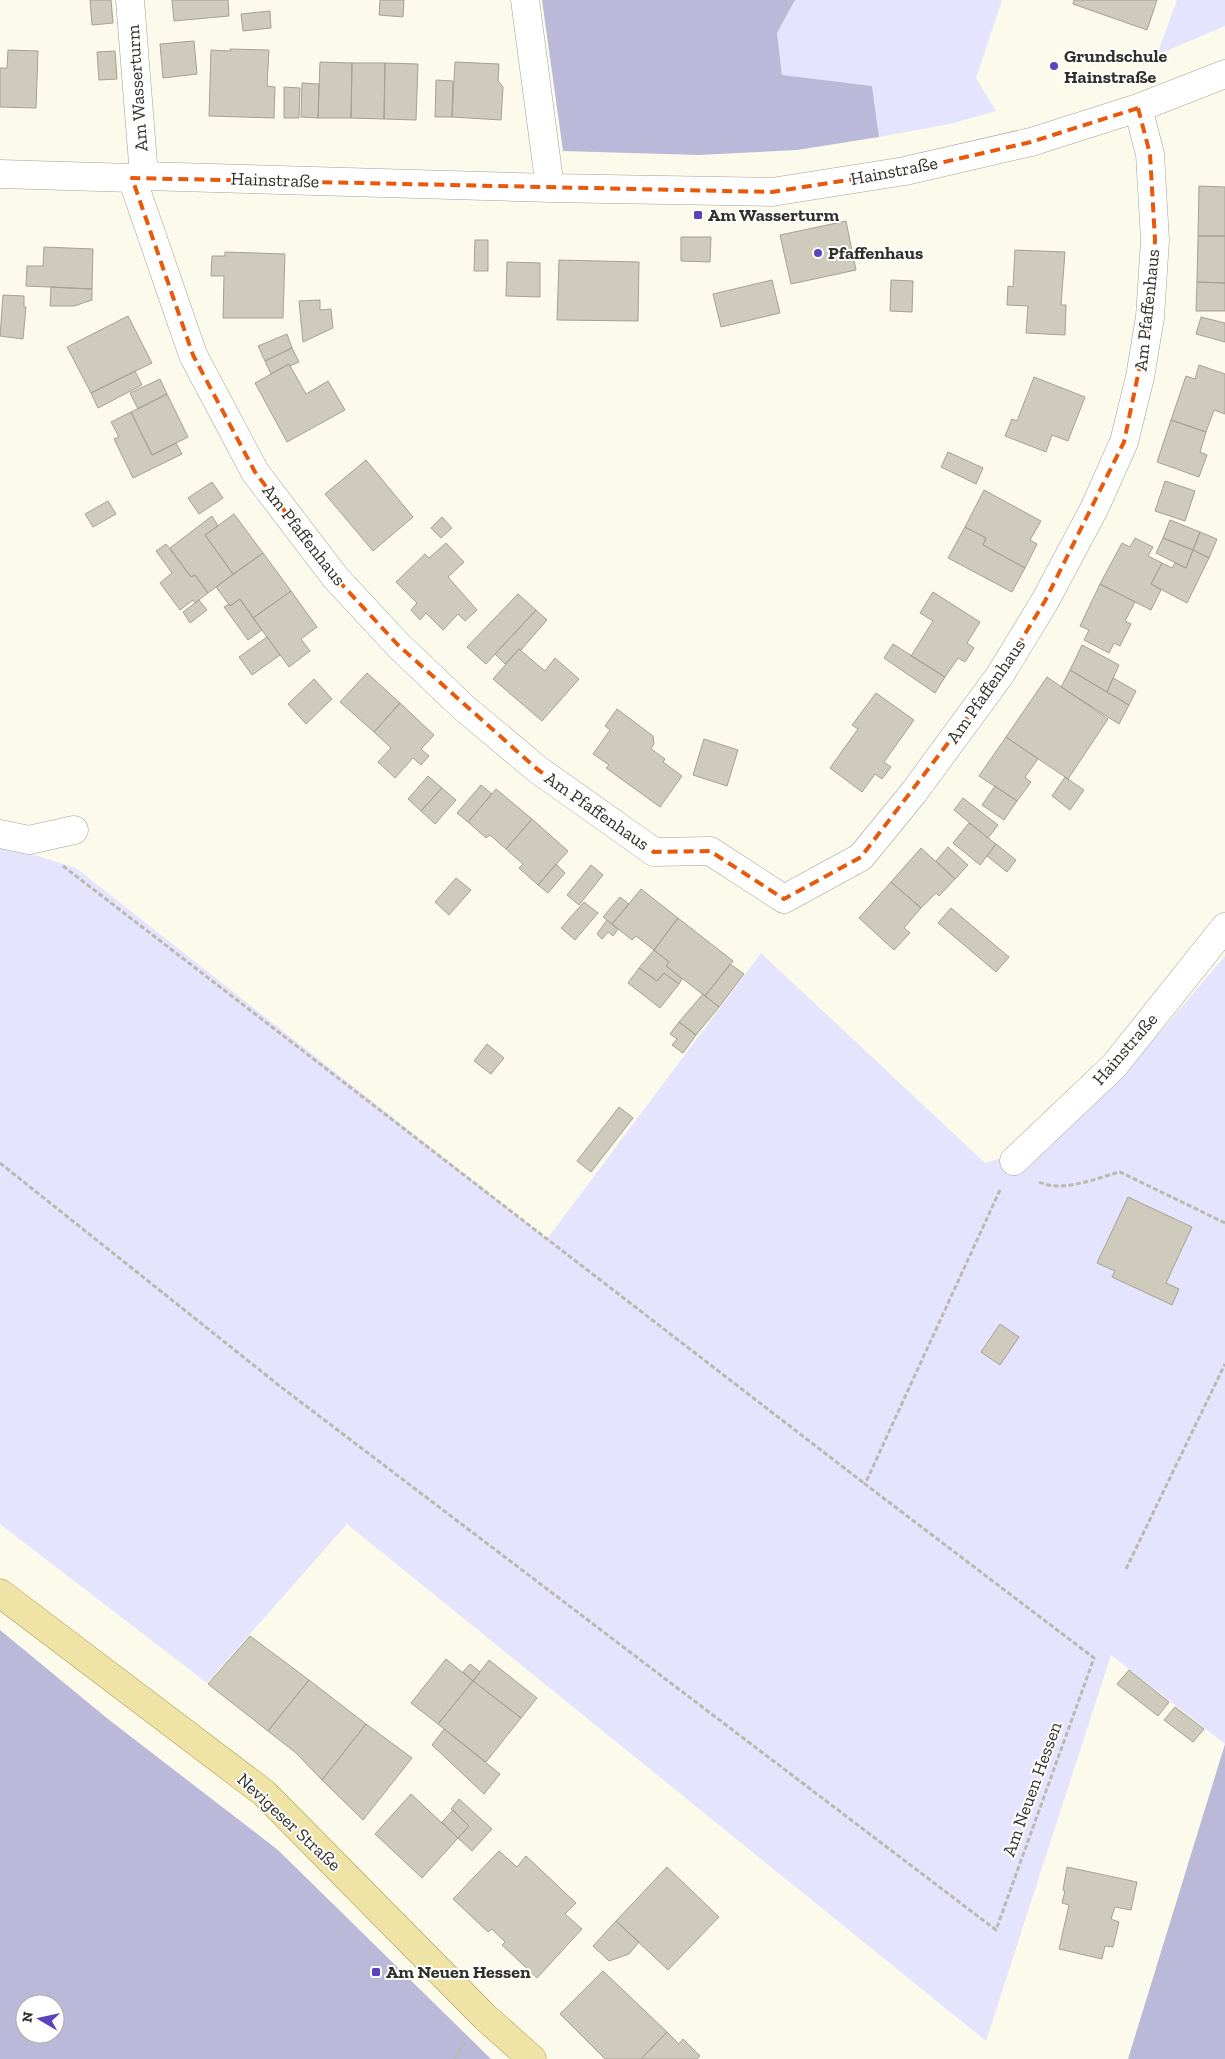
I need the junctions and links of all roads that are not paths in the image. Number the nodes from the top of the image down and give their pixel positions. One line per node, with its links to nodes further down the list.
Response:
1 (130, 0): 6 (street, Am Wasserturm)
2 (525, 0): 7 (street)
3 (1225, 74): 4 (street, Hainstraße)
4 (1138, 108): 6 (street, Am Pfaffenhaus); 7 (street, Hainstraße)
5 (0, 174): 6 (street, Hainstraße)
6 (138, 177): 7 (street, Hainstraße)
7 (550, 188)
8 (74, 830): 9 (street)
9 (0, 834)
10 (1225, 927): 11 (street, Hainstraße)
11 (1014, 1161)
12 (0, 1593): 13 (main road, Nevigeser Straße)
13 (532, 2059)

